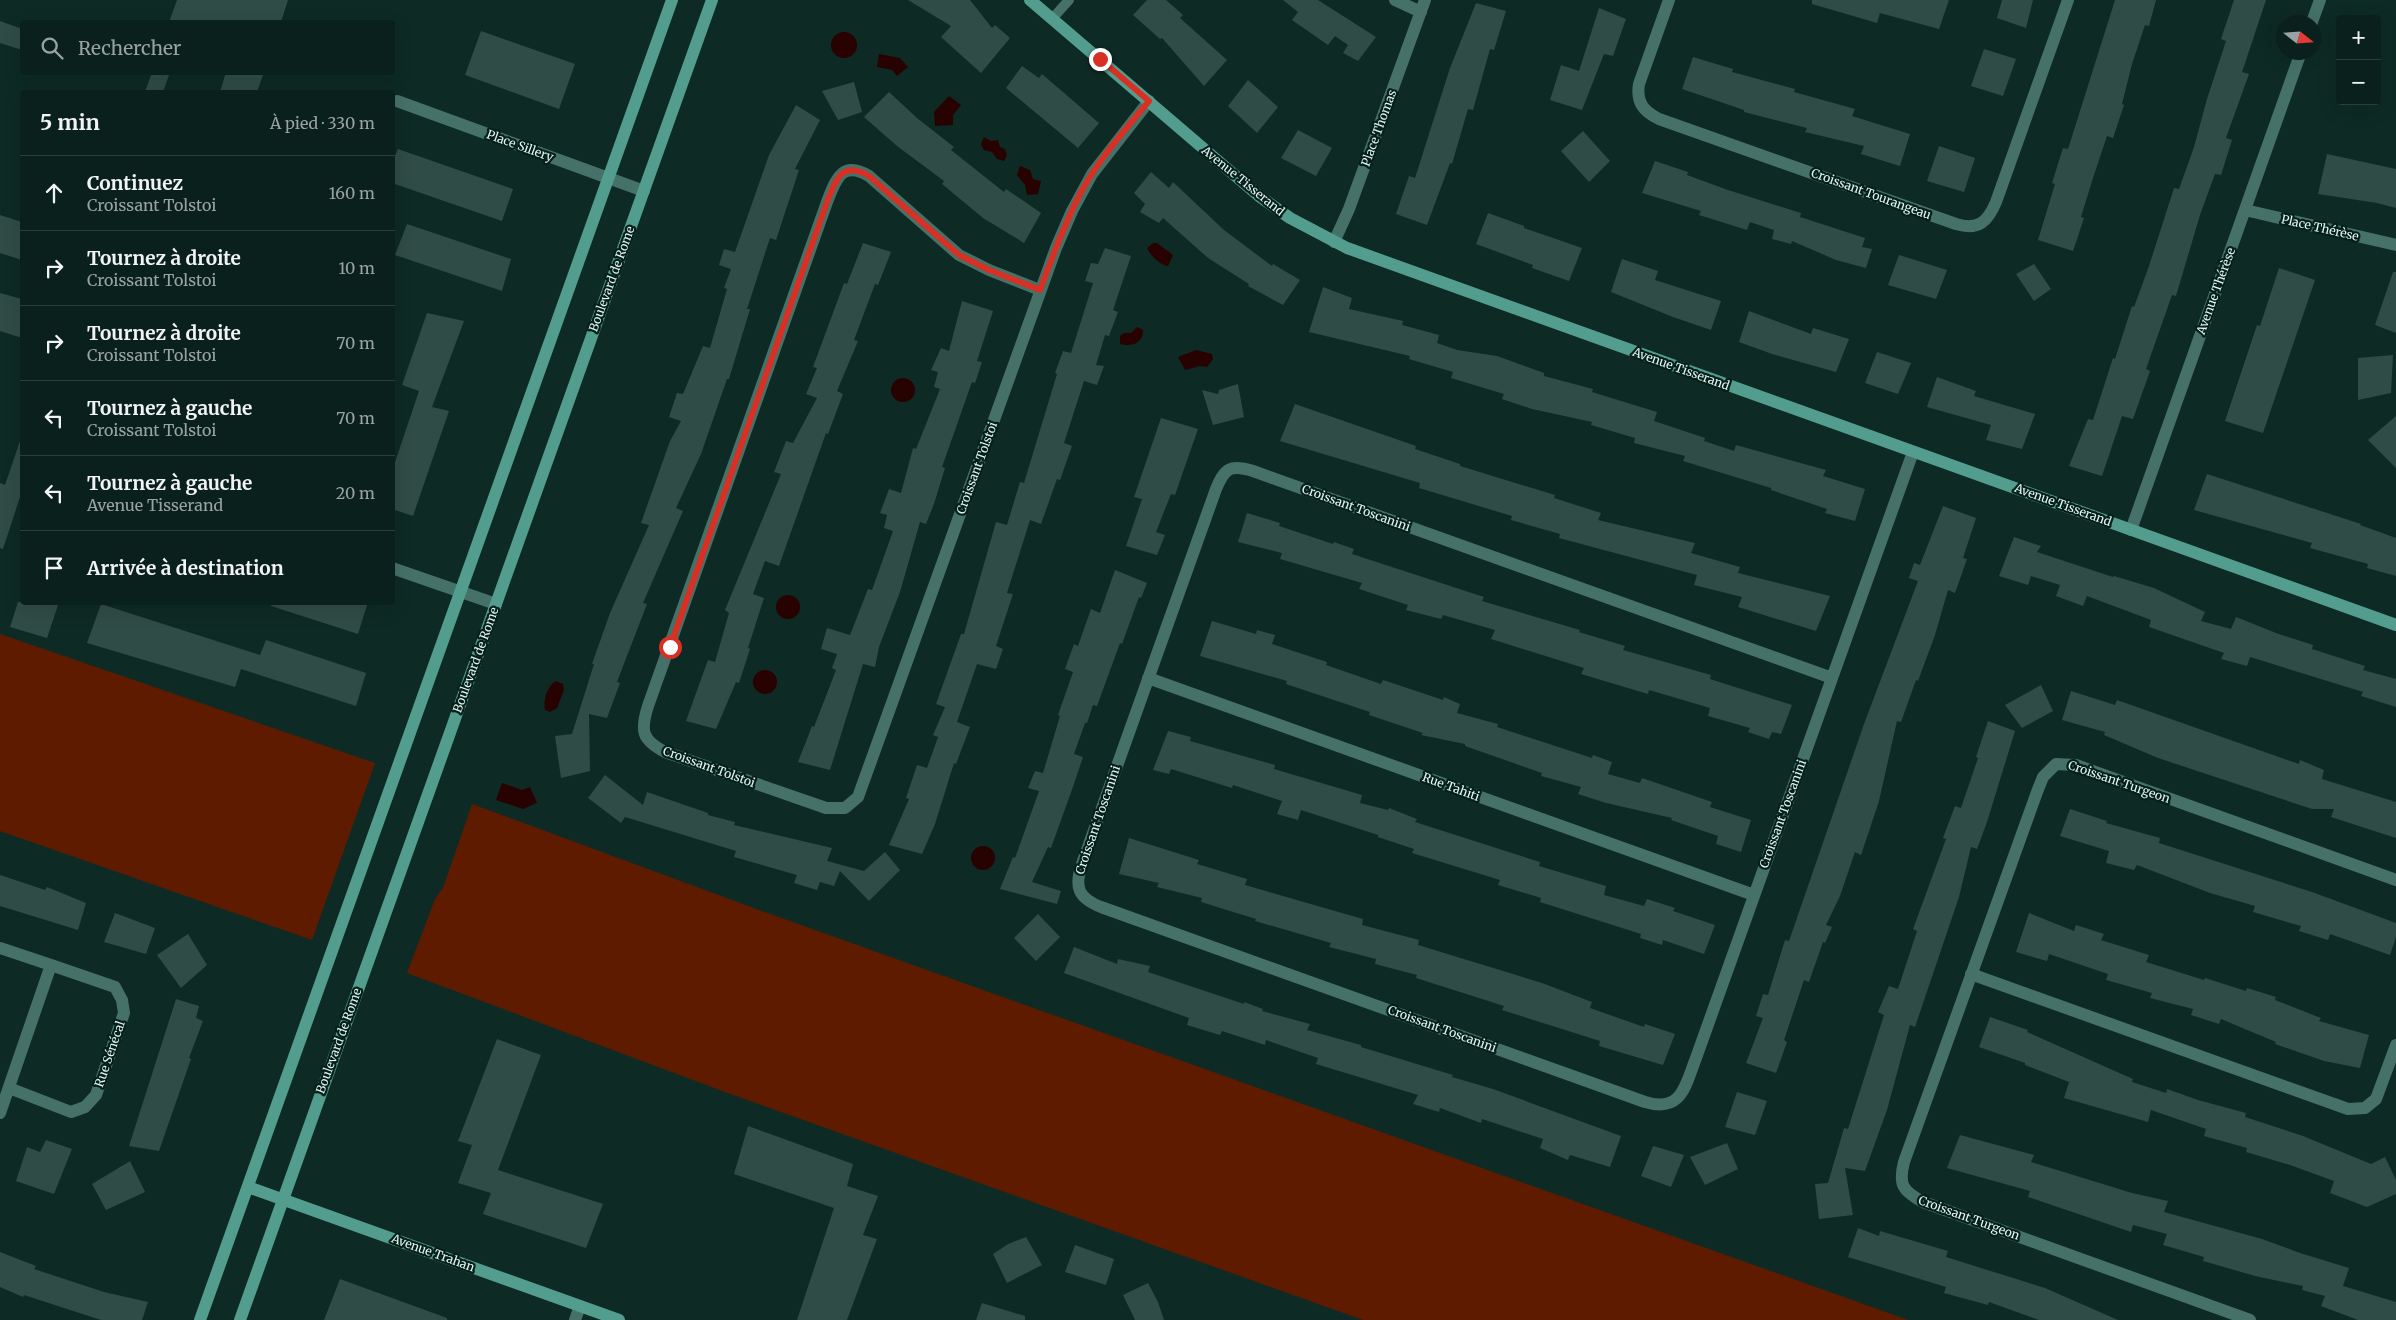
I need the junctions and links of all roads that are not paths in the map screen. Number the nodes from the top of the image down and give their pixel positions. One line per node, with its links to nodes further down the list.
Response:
1 (672, 0): 15 (main road)
2 (712, 0): 16 (main road, Boulevard de Rome)
3 (1030, 0): 11 (main road, Avenue Tisserand)
4 (1069, 0): 11 (lane)
5 (1395, 0): 9 (street, Place Thomas)
6 (1669, 0): 7 (street, Croissant Tourangeau)
7 (2068, 0)
8 (2320, 0): 10 (street)
9 (1423, 6): 18 (street, Place Thomas)
10 (2315, 15)
11 (1052, 18): 14 (main road, Avenue Tisserand)
12 (2298, 60): 17 (street, Avenue Thérèse)
13 (397, 101): 15 (street, Place Sillery)
14 (1149, 101): 18 (main road, Avenue Tisserand); 20 (street, Croissant Tolstoi)
15 (609, 178): 16 (street, Place Sillery); 24 (main road)
16 (644, 190): 25 (main road, Boulevard de Rome)
17 (2245, 210): 19 (street, Place Thérèse); 22 (street, Avenue Thérèse)
18 (1334, 242): 21 (main road, Avenue Tisserand)
19 (2396, 245)
20 (1040, 290): 20 (street, Croissant Tolstoi)
21 (1913, 452): 22 (main road, Avenue Tisserand); 28 (street, Croissant Toscanini)
22 (2131, 530): 26 (main road, Avenue Tisserand)
23 (395, 569): 24 (street)
24 (461, 592): 25 (street); 37 (main road)
25 (496, 604): 38 (main road, Boulevard de Rome)
26 (2396, 625)
27 (1148, 678): 28 (street, Croissant Toscanini); 30 (street, Rue Tahiti); 30 (street, Croissant Toscanini)
28 (1832, 678): 30 (street, Croissant Toscanini)
29 (2396, 880): 33 (street, Croissant Turgeon)
30 (1754, 895)
31 (0, 948): 32 (street, Rue Sénécal)
32 (51, 965): 35 (street); 35 (street, Rue Sénécal)
33 (1971, 974): 34 (street); 44 (street, Croissant Turgeon)
34 (2396, 1045)
35 (9, 1088): 36 (street)
36 (0, 1113)
37 (248, 1187): 38 (main road, Avenue Trahan); 40 (main road)
38 (283, 1200): 39 (main road, Avenue Trahan); 41 (main road, Boulevard de Rome)
39 (580, 1306): 42 (street); 43 (main road, Avenue Trahan)
40 (200, 1320)
41 (240, 1320)
42 (575, 1320)
43 (619, 1320)
44 (2250, 1320)

